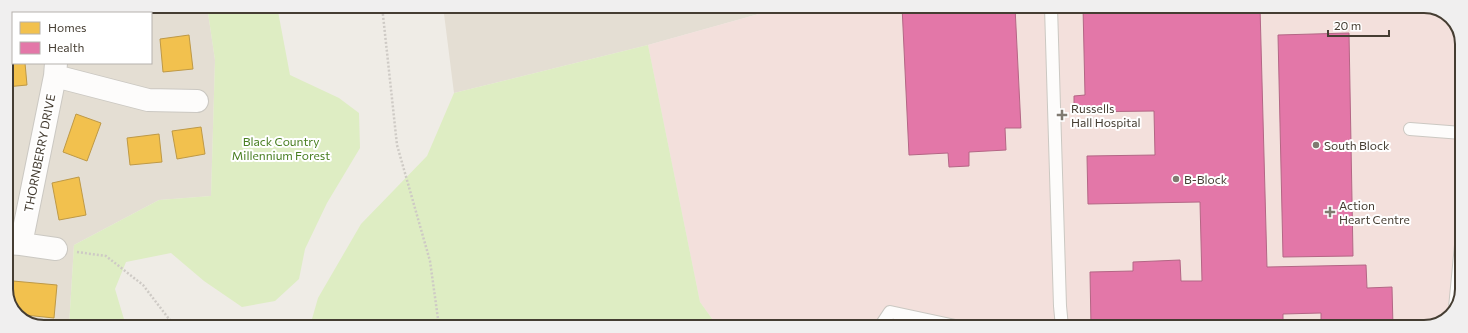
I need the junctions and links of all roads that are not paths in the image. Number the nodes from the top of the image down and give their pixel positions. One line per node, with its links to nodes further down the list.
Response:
1 (1051, 13): 10 (lane)
2 (55, 69): 3 (street); 6 (street, THORNBERRY DRIVE)
3 (197, 101)
4 (1410, 129): 5 (lane)
5 (1455, 132)
6 (14, 243): 7 (street)
7 (56, 249)
8 (885, 320): 9 (lane)
9 (927, 320)
10 (1062, 320)

